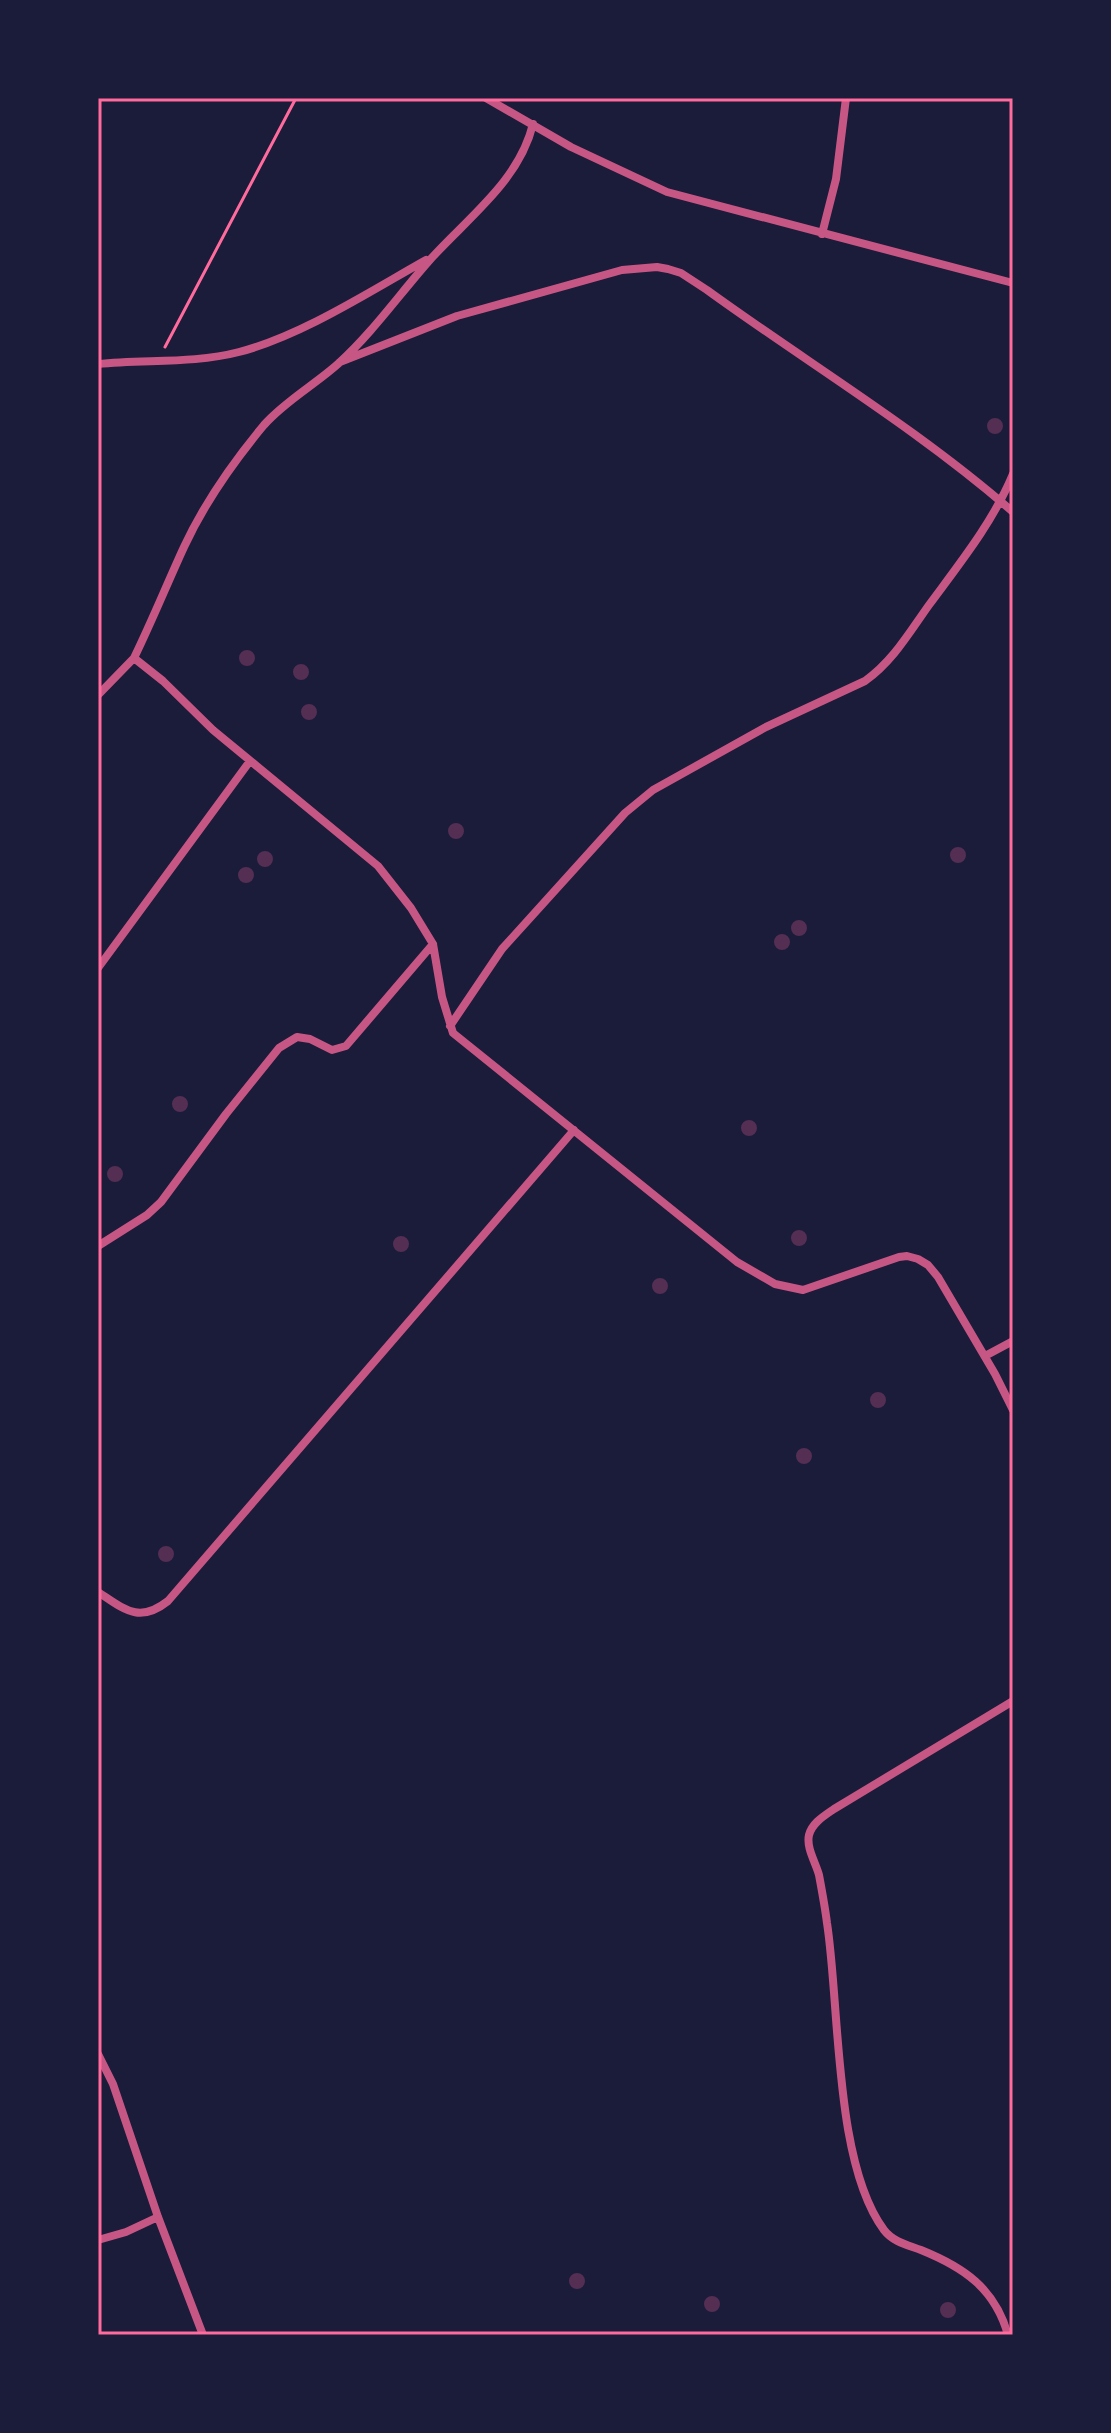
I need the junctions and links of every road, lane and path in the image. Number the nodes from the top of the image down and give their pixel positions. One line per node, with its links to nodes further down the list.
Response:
1 (296, 98): 8 (path)
2 (486, 98): 4 (street)
3 (846, 98): 5 (street)
4 (533, 124): 5 (street); 6 (street)
5 (822, 234): 7 (street)
6 (433, 256): 8 (street); 9 (street)
7 (1013, 283)
8 (158, 361): 10 (street)
9 (340, 362): 12 (street); 14 (street)
10 (98, 364)
11 (1013, 474): 12 (street)
12 (1001, 502): 13 (street); 19 (street)
13 (1013, 512)
14 (134, 658): 15 (street); 16 (street)
15 (98, 695)
16 (250, 761): 17 (street); 18 (street)
17 (433, 944): 19 (street); 21 (street)
18 (98, 968)
19 (450, 1026): 20 (street)
20 (574, 1130): 23 (street); 25 (street)
21 (98, 1246)
22 (1013, 1341): 23 (street)
23 (985, 1356): 24 (street)
24 (1013, 1410)
25 (98, 1592)
26 (1013, 1701): 31 (street)
27 (98, 2054): 28 (street)
28 (158, 2217): 29 (street); 30 (street)
29 (98, 2240)
30 (203, 2335)
31 (1008, 2335)

